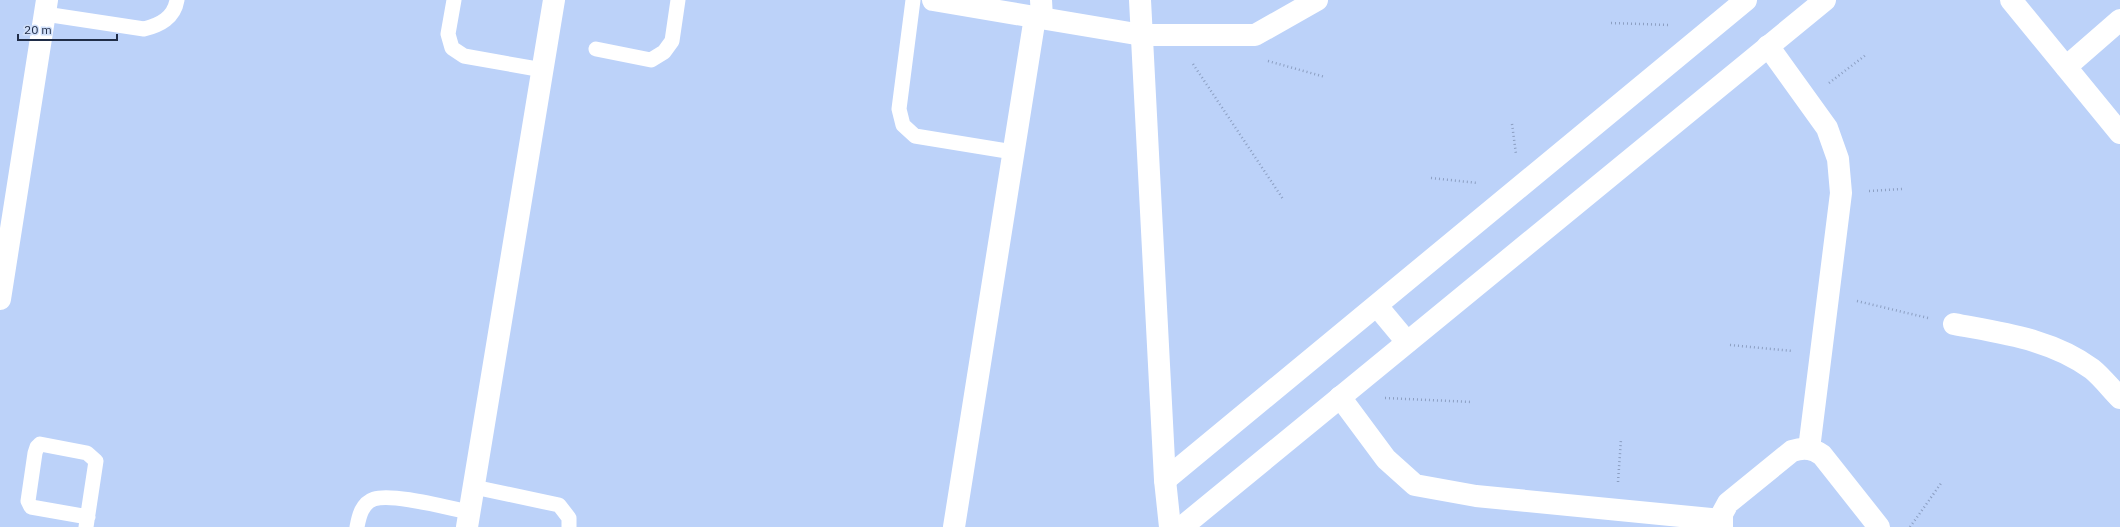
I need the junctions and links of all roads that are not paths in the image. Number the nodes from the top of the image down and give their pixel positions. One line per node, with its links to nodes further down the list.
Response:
1 (177, 0): 12 (lane)
2 (454, 0): 19 (lane)
3 (554, 0): 19 (street)
4 (678, 0): 17 (lane)
5 (913, 0): 21 (lane)
6 (933, 0): 13 (street)
7 (1140, 0): 15 (street)
8 (1317, 0): 15 (street)
9 (1746, 0): 23 (street)
10 (1825, 0): 16 (street)
11 (2011, 0): 18 (street)
12 (46, 7): 22 (street)
13 (1039, 12): 15 (street); 21 (street)
14 (2120, 20): 18 (street)
15 (1142, 35): 29 (street)
16 (1768, 46): 25 (street); 28 (street)
17 (596, 49)
18 (2066, 66): 20 (street)
19 (543, 70): 30 (street)
20 (2120, 133)
21 (1013, 152): 36 (street)
22 (0, 299)
23 (1377, 306): 25 (street); 29 (street)
24 (1954, 324): 27 (street)
25 (1407, 342): 26 (street)
26 (1340, 397): 33 (street); 38 (street)
27 (2120, 398)
28 (1809, 449): 33 (street); 39 (street)
29 (1166, 480): 37 (street)
30 (474, 487): 31 (street); 35 (lane)
31 (468, 520): 34 (lane)
32 (87, 522): 32 (lane)
33 (1722, 524)
34 (357, 527)
35 (569, 527)
36 (954, 527)
37 (1170, 527)
38 (1182, 527)
39 (1879, 527)

